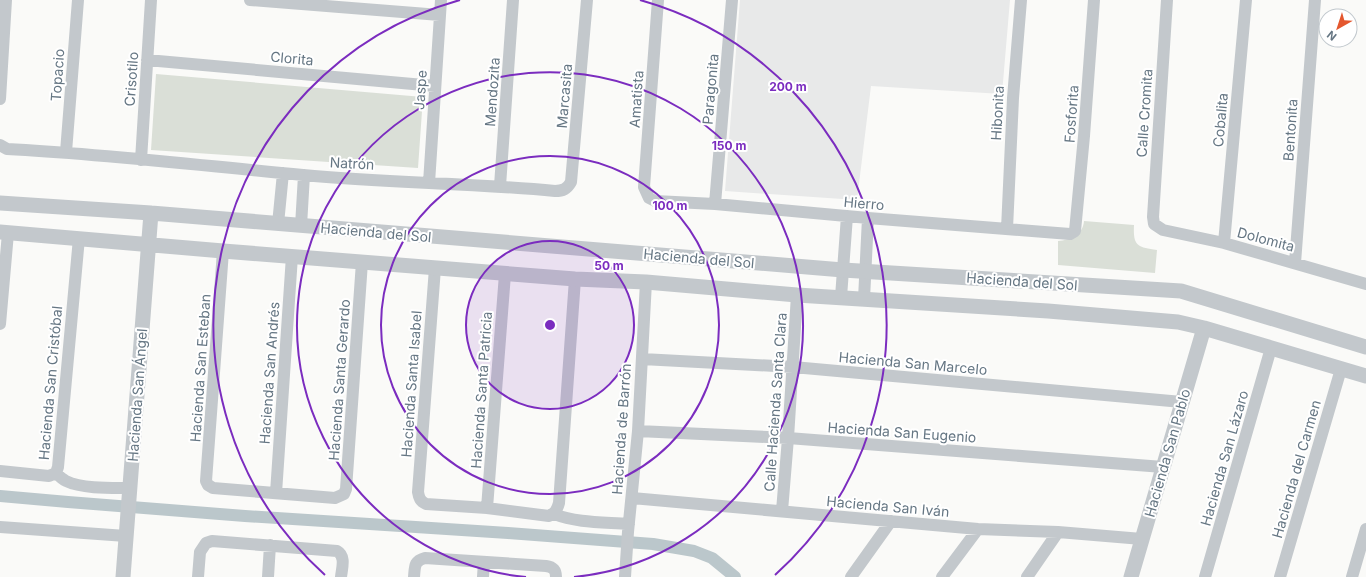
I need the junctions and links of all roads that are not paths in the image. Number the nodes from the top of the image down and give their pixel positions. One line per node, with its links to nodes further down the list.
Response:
1 (6, 0): 18 (street)
2 (78, 0): 20 (street, Topacio)
3 (151, 0): 16 (street, Crisotilo)
4 (250, 0): 15 (street)
5 (441, 0): 15 (street, Jaspe)
6 (513, 0): 25 (street, Mendozita)
7 (587, 0): 26 (street, Marcasita)
8 (658, 0): 27 (street, Amatista)
9 (732, 0): 29 (street, Paragonita)
10 (1021, 0): 36 (street, Hibonita)
11 (1094, 0): 37 (street, Fosforita)
12 (1167, 0): 35 (street, Calle Cromita)
13 (1246, 0): 40 (street, Cobalita)
14 (1315, 0): 45 (street, Bentonita)
15 (440, 15): 17 (street, Jaspe)
16 (147, 60): 17 (street, Clorita); 21 (street, Crisotilo)
17 (435, 86): 24 (street, Jaspe)
18 (0, 99)
19 (1, 146): 20 (street, Natrón)
20 (66, 152): 21 (street, Natrón)
21 (141, 160): 22 (street, Natrón)
22 (282, 173): 23 (street, Natrón); 33 (street)
23 (304, 175): 24 (street, Natrón); 34 (street)
24 (429, 183): 25 (street, Natrón)
25 (500, 186): 26 (street, Natrón)
26 (562, 191)
27 (648, 198): 29 (street, Hierro)
28 (0, 203): 30 (street, Hacienda del Sol)
29 (715, 204): 31 (street, Hierro)
30 (151, 213): 33 (street, Hacienda del Sol); 41 (street, Hacienda San Ángel)
31 (847, 216): 32 (street, Hierro); 47 (street)
32 (868, 218): 36 (street, Hierro); 48 (street)
33 (278, 224): 34 (street, Hacienda del Sol)
34 (301, 226): 47 (street, Hacienda del Sol)
35 (1157, 227): 40 (street, Dolomita)
36 (1007, 229): 37 (street, Hierro)
37 (1075, 231)
38 (4, 232): 39 (street, Hacienda del Sol); 56 (street)
39 (79, 238): 41 (street, Hacienda del Sol); 69 (street, Hacienda San Cristóbal)
40 (1224, 243): 45 (street, Dolomita)
41 (149, 244): 42 (street, Hacienda del Sol); 70 (street, Hacienda San Ángel)
42 (223, 251): 43 (street, Hacienda del Sol); 71 (street, Hacienda San Esteban)
43 (292, 256): 44 (street, Hacienda del Sol); 71 (street, Hacienda San Andrés)
44 (362, 262): 46 (street, Hacienda del Sol); 71 (street, Hacienda Santa Gerardo)
45 (1295, 263): 52 (street, Dolomita)
46 (434, 268): 49 (street, Hacienda del Sol); 73 (street, Hacienda Santa Isabel)
47 (843, 270): 48 (street, Hacienda del Sol); 54 (street)
48 (865, 270): 55 (street); 58 (street, Hacienda del Sol)
49 (504, 274): 50 (street, Hacienda del Sol); 73 (street, Hacienda Santa Patricia)
50 (576, 279): 51 (street, Hacienda del Sol); 75 (street)
51 (646, 282): 53 (street, Hacienda del Sol); 60 (street, Hacienda de Barrón)
52 (1366, 284)
53 (797, 295): 54 (street, Hacienda del Sol); 61 (street, Calle Hacienda Santa Clara)
54 (841, 297): 55 (street, Hacienda del Sol)
55 (864, 299): 57 (street, Hacienda del Sol)
56 (0, 324)
57 (1204, 328): 59 (street, Hacienda del Sol); 64 (street, Hacienda San Pablo)
58 (1366, 347)
59 (1271, 348): 62 (street, Hacienda del Sol); 98 (street, Hacienda San Lázaro)
60 (642, 359): 61 (street, Hacienda San Marcelo); 65 (street, Hacienda de Barrón)
61 (793, 367): 64 (street, Hacienda San Marcelo); 66 (street, Calle Hacienda Santa Clara)
62 (1341, 369): 63 (street, Hacienda del Sol); 99 (street, Hacienda del Carmen)
63 (1366, 376)
64 (1182, 402): 67 (street, Hacienda San Pablo)
65 (638, 431): 66 (street, Hacienda San Eugenio); 72 (street, Hacienda de Barrón)
66 (788, 438): 67 (street, Hacienda San Eugenio); 74 (street, Calle Hacienda Santa Clara)
67 (1163, 467): 83 (street, Hacienda San Pablo)
68 (0, 471): 69 (street, Hacienda San Cristóbal)
69 (56, 473): 70 (street)
70 (130, 493): 81 (street, Hacienda San Ángel)
71 (276, 493)
72 (632, 498): 74 (street, Hacienda San Iván); 78 (street, Hacienda de Barrón)
73 (487, 508): 75 (street)
74 (782, 511): 76 (street, Hacienda San Iván)
75 (554, 514): 78 (street)
76 (891, 521): 79 (street, Hacienda San Iván); 95 (street)
77 (0, 527): 81 (street)
78 (628, 528): 94 (street, Hacienda de Barrón)
79 (978, 529): 82 (street, Hacienda San Iván); 96 (street)
80 (1366, 529): 100 (street)
81 (126, 532): 88 (street, Hacienda San Ángel)
82 (1058, 532): 83 (street, Hacienda San Iván); 97 (street)
83 (1142, 539): 87 (street, Hacienda San Pablo)
84 (270, 545): 89 (street); 90 (street); 91 (street)
85 (484, 562): 86 (street); 92 (street); 93 (street)
86 (556, 574)
87 (1131, 575)
88 (123, 577)
89 (198, 577)
90 (268, 577)
91 (341, 577)
92 (414, 577)
93 (483, 577)
94 (625, 577)
95 (851, 577)
96 (942, 577)
97 (1027, 577)
98 (1205, 577)
99 (1280, 577)
100 (1352, 577)

